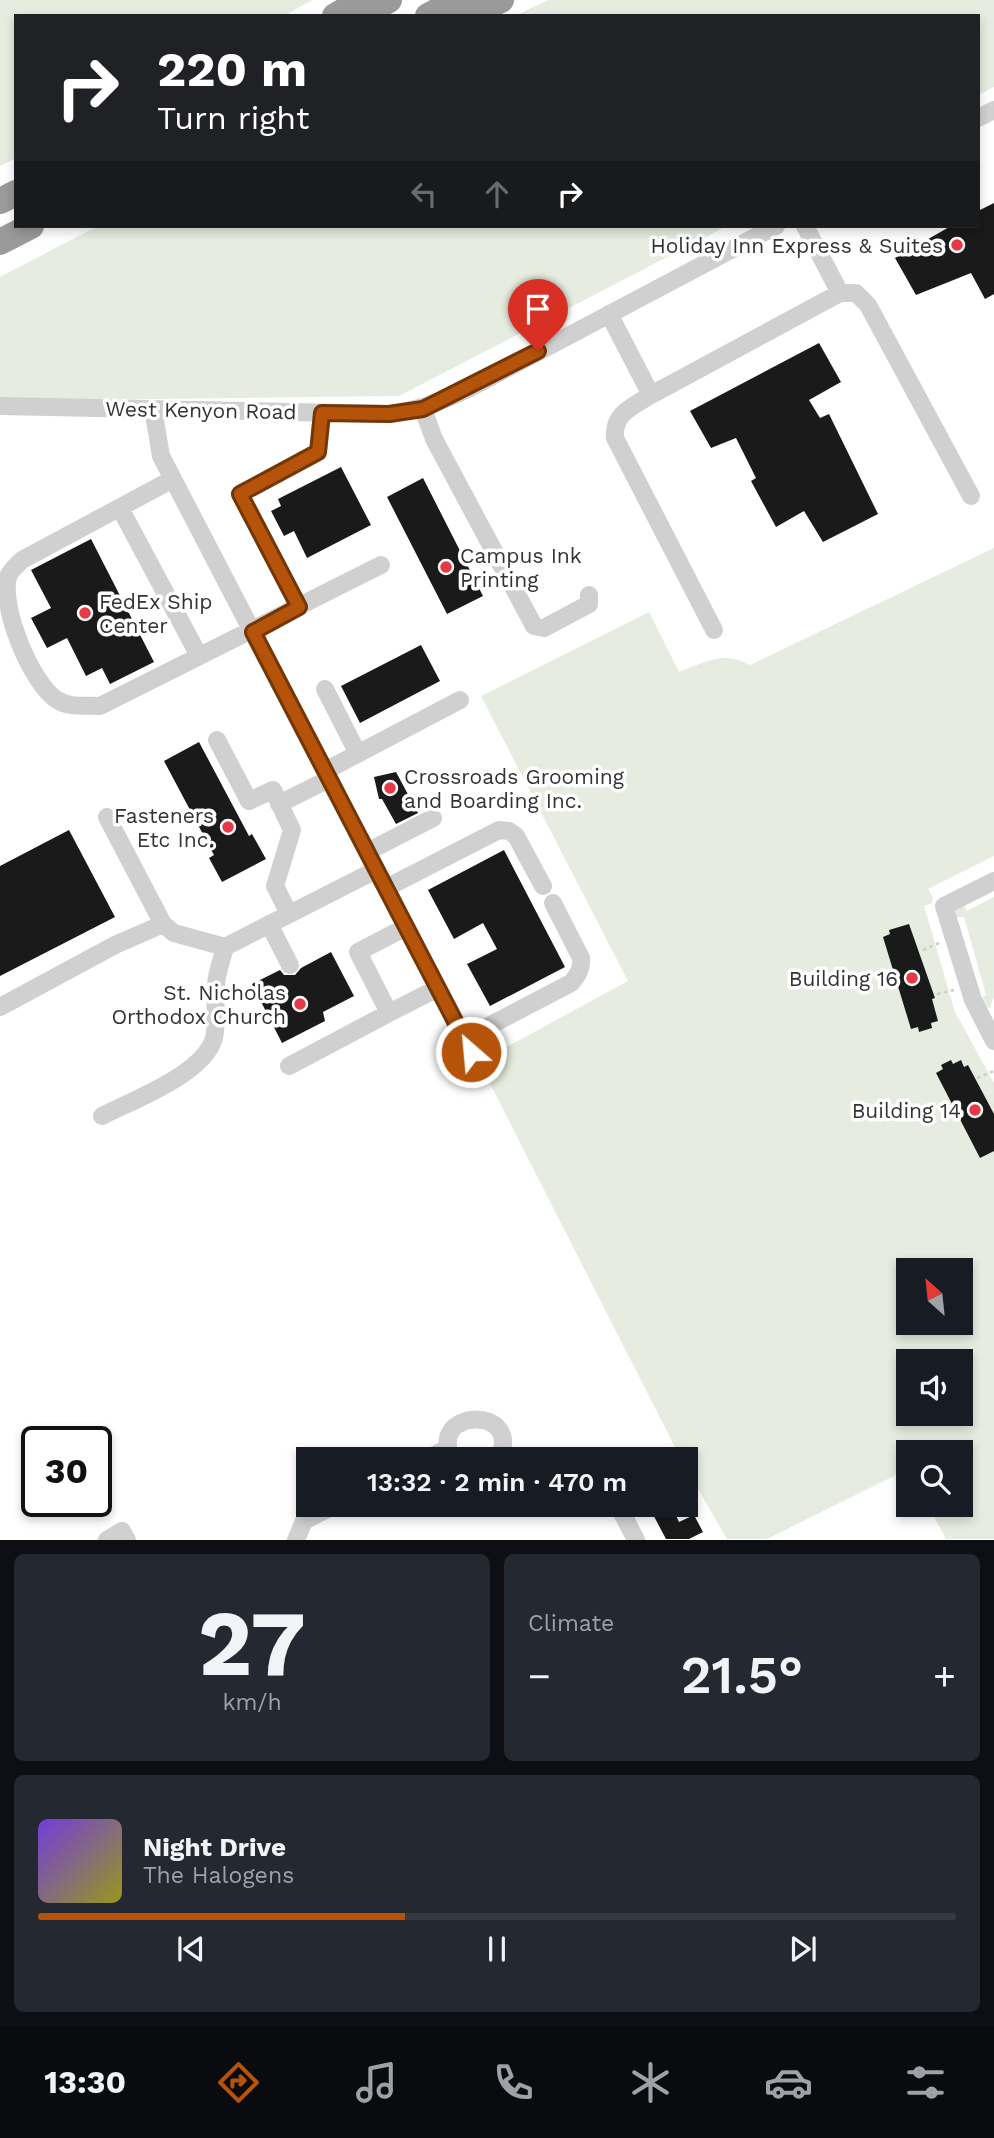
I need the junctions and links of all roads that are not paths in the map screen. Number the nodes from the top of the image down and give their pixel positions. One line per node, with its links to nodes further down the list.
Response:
1 (363, 0): 5 (highway)
2 (389, 0): 6 (highway)
3 (458, 0): 7 (highway)
4 (501, 0): 8 (highway)
5 (338, 14)
6 (363, 14)
7 (432, 14)
8 (471, 14)
9 (27, 228): 12 (highway)
10 (772, 228): 14 (street, West Kenyon Road)
11 (806, 228): 13 (street)
12 (0, 242)
13 (840, 293): 15 (street); 21 (street)
14 (609, 314): 15 (street); 18 (street, West Kenyon Road)
15 (651, 395): 26 (street)
16 (0, 406): 17 (street, West Kenyon Road)
17 (153, 409): 19 (street, West Kenyon Road); 20 (street)
18 (423, 409): 19 (street, West Kenyon Road); 24 (street)
19 (322, 413): 25 (street)
20 (173, 479): 22 (street); 27 (street)
21 (971, 496)
22 (120, 508): 28 (street); 28 (street)
23 (381, 565): 25 (street)
24 (589, 595)
25 (299, 607): 27 (street)
26 (714, 630)
27 (253, 632): 28 (street); 33 (street)
28 (198, 654)
29 (324, 689): 32 (street)
30 (460, 700): 32 (street)
31 (218, 740): 34 (street)
32 (358, 754): 33 (street)
33 (327, 775): 34 (street); 37 (street)
34 (279, 804): 43 (street)
35 (107, 817): 44 (street)
36 (433, 818): 37 (street)
37 (367, 852): 38 (street)
38 (376, 870): 41 (street); 43 (street)
39 (994, 881): 52 (street)
40 (543, 886): 41 (street)
41 (386, 888): 46 (street)
42 (553, 903): 49 (street)
43 (289, 914): 45 (street)
44 (163, 924): 47 (street); 50 (street)
45 (269, 924): 47 (street); 48 (street)
46 (406, 927): 49 (street); 51 (street)
47 (225, 947): 55 (street)
48 (290, 965)
49 (438, 988): 51 (street)
50 (0, 1007)
51 (389, 1013): 54 (street)
52 (988, 1019): 53 (street)
53 (994, 1041)
54 (289, 1066)
55 (102, 1116)
56 (450, 1447): 57 (street)
57 (502, 1447)
58 (312, 1517): 62 (street)
59 (624, 1517): 63 (street)
60 (107, 1539): 61 (street)
61 (127, 1539)
62 (296, 1539)
63 (636, 1539)

